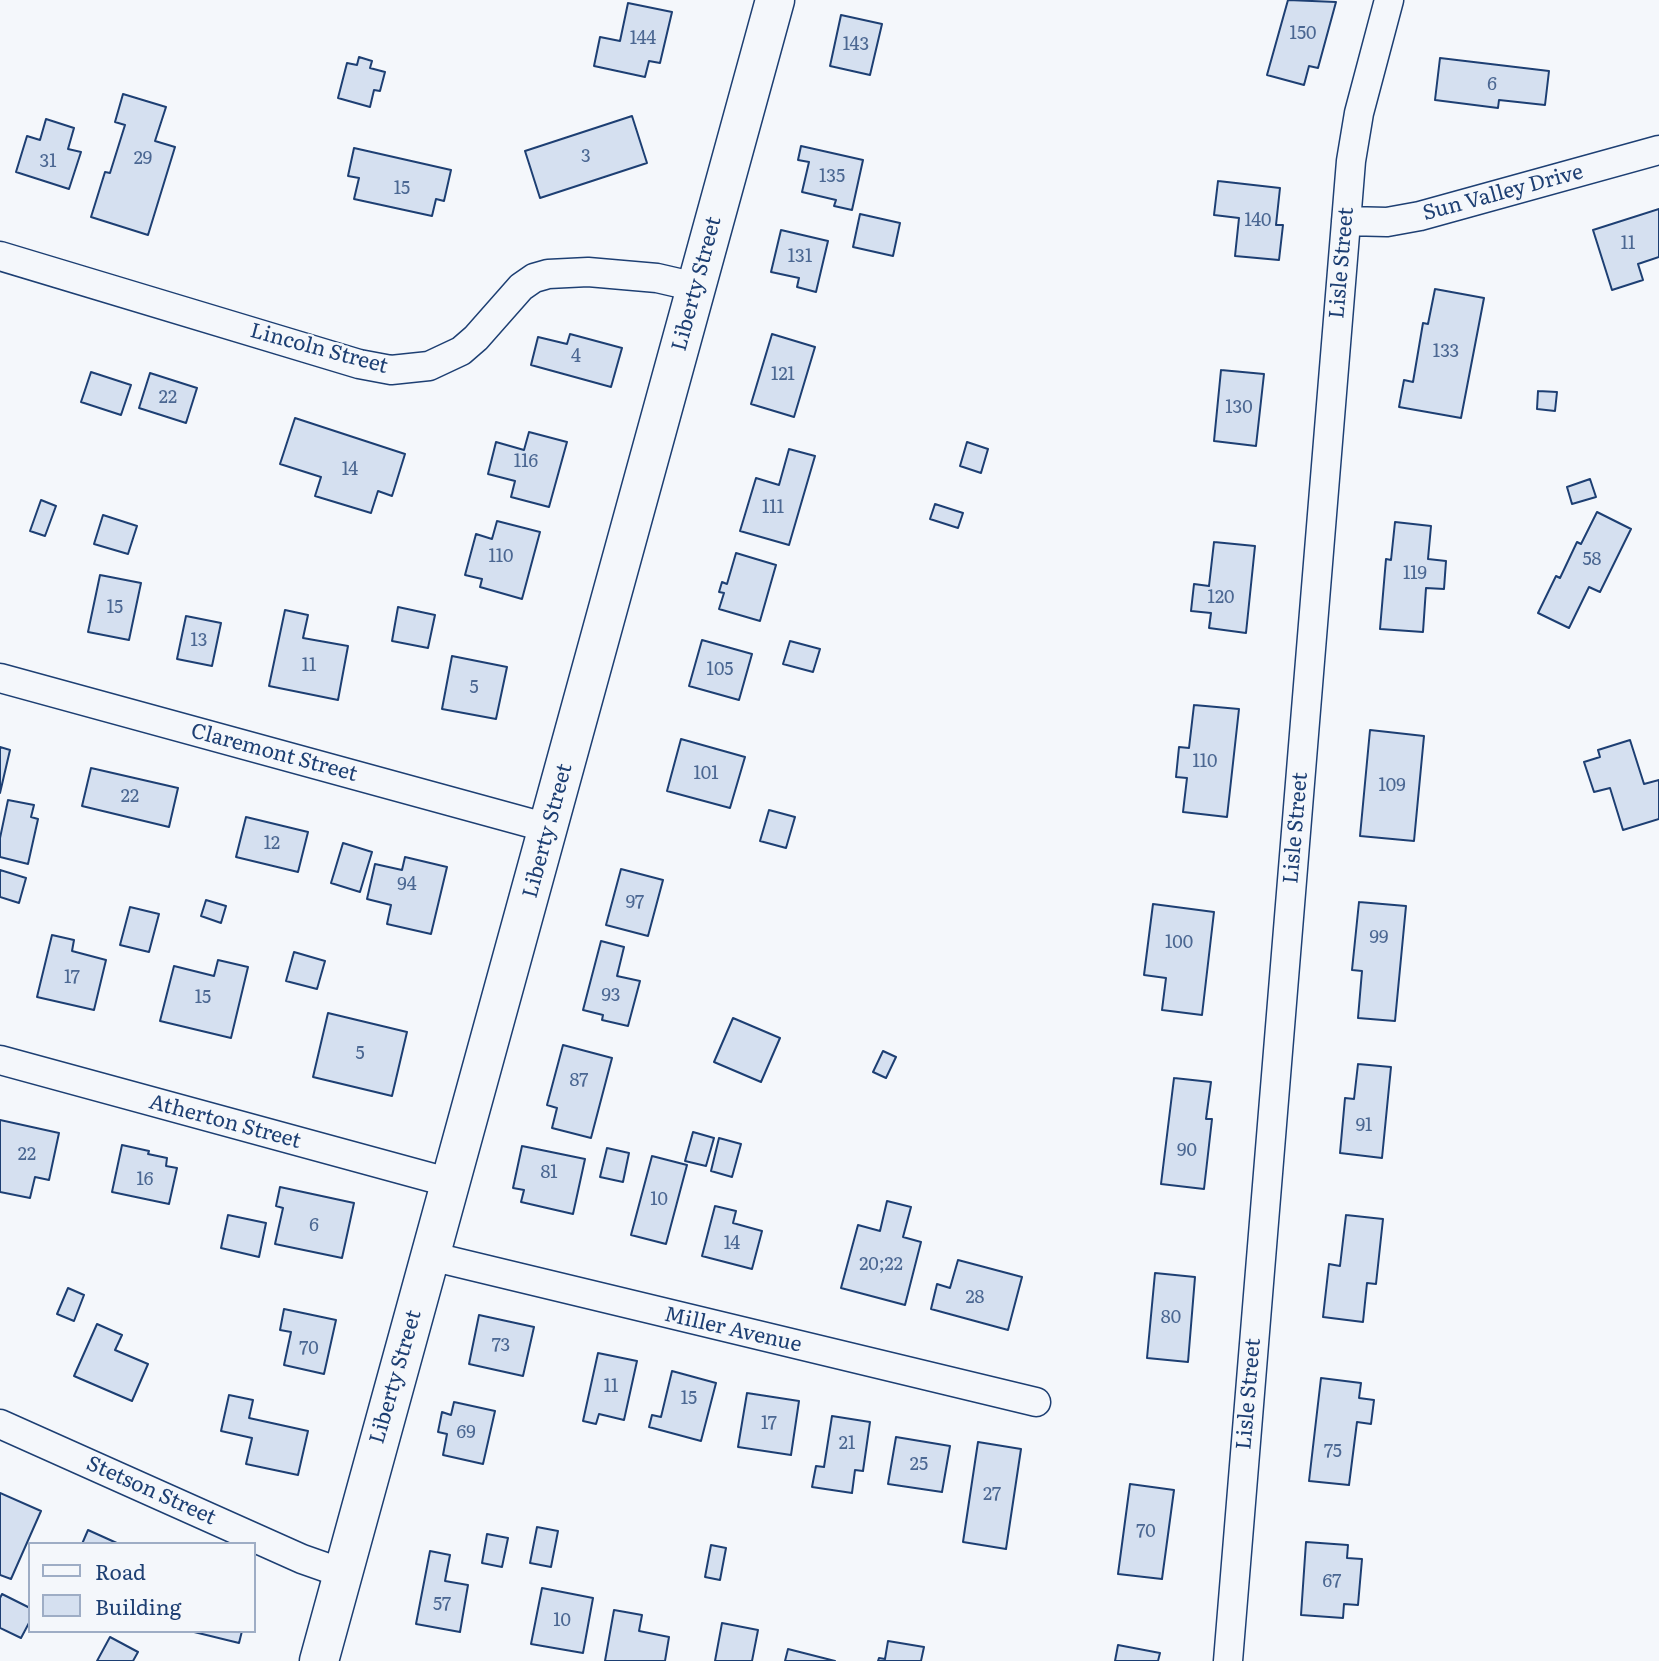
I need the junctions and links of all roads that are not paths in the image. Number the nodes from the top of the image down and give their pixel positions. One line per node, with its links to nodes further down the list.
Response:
1 (775, 0): 6 (main road, Liberty Street)
2 (1388, 0): 4 (street, Lisle Street)
3 (1659, 150): 4 (street, Sun Valley Drive)
4 (1346, 221): 16 (street, Lisle Street)
5 (0, 256): 6 (street, Lincoln Street)
6 (696, 287): 8 (main road, Liberty Street)
7 (0, 678): 8 (street, Claremont Street)
8 (548, 828): 10 (main road, Liberty Street)
9 (0, 1060): 10 (street, Atherton Street)
10 (451, 1183): 11 (main road, Liberty Street)
11 (430, 1256): 12 (street, Miller Avenue); 14 (main road, Liberty Street)
12 (1035, 1402)
13 (0, 1424): 14 (street, Stetson Street)
14 (342, 1573): 15 (main road, Liberty Street)
15 (319, 1661)
16 (1227, 1661)

